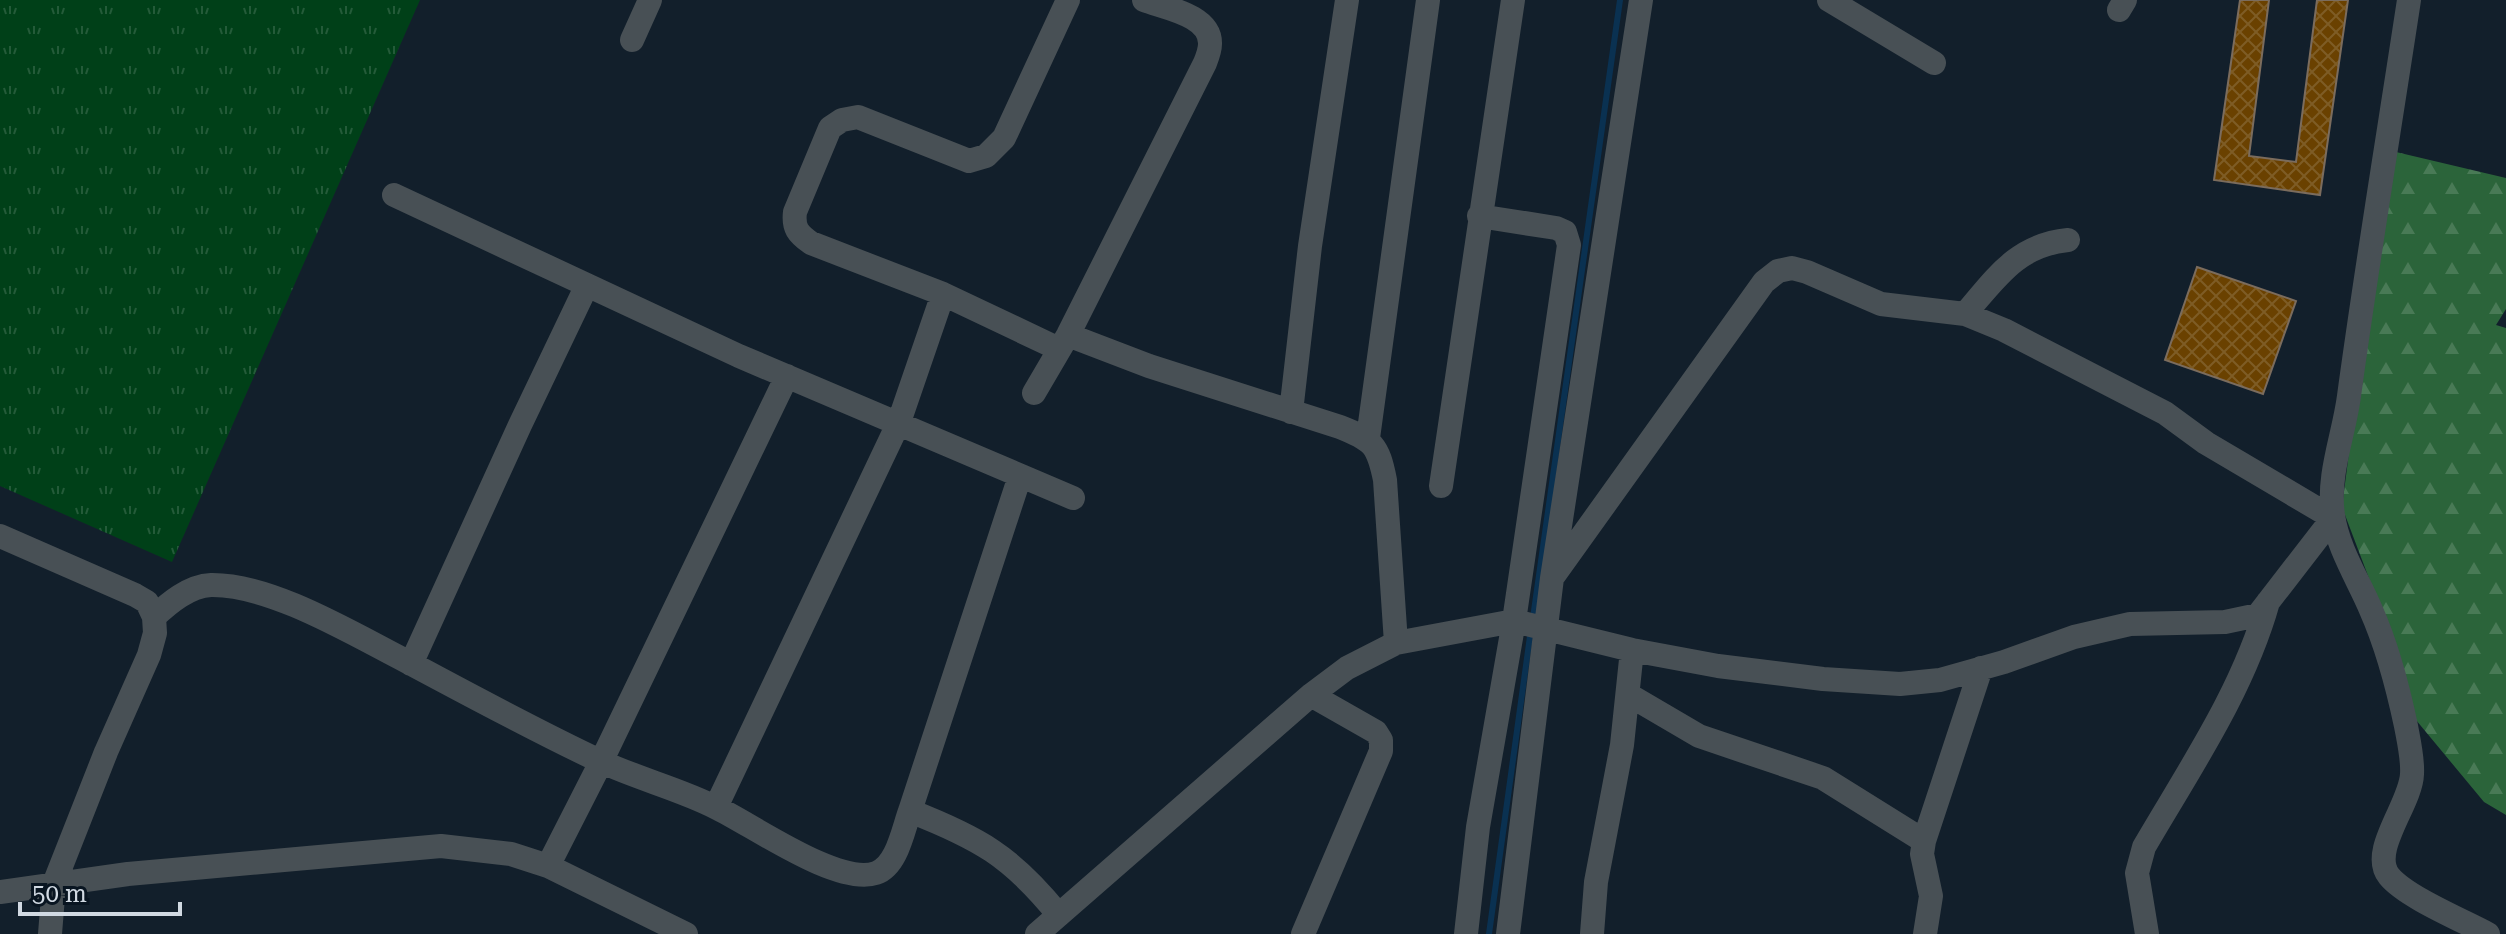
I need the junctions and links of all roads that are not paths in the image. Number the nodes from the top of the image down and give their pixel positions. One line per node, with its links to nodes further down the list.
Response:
1 (650, 0): 10 (street)
2 (1068, 0): 16 (street)
3 (1144, 0): 18 (street)
4 (1347, 0): 21 (street)
5 (1428, 0): 23 (street)
6 (1513, 0): 13 (street)
7 (1641, 0): 29 (street)
8 (1829, 0): 11 (street)
9 (2409, 0): 27 (street)
10 (632, 40)
11 (1934, 63)
12 (394, 195): 15 (street)
13 (1479, 216): 25 (street); 32 (street)
14 (2068, 240): 17 (street)
15 (587, 285): 19 (street); 35 (street)
16 (943, 294): 18 (street); 22 (street)
17 (1965, 314): 27 (street); 29 (street)
18 (1064, 342): 20 (street); 21 (street)
19 (787, 376): 22 (street); 39 (street)
20 (1034, 393)
21 (1291, 412): 23 (street)
22 (899, 422): 24 (street); 40 (street)
23 (1368, 438): 33 (street)
24 (1020, 476): 26 (street); 41 (street)
25 (1441, 486)
26 (1073, 498)
27 (2333, 518): 30 (street); 56 (street)
28 (0, 536): 31 (street)
29 (1552, 578): 32 (street)
30 (2268, 602): 36 (street); 55 (street)
31 (154, 617): 35 (street); 44 (street)
32 (1531, 625): 33 (street); 34 (street); 51 (street); 52 (street)
33 (1396, 643): 37 (street)
34 (1632, 650): 36 (street); 38 (street)
35 (411, 664): 39 (street)
36 (1981, 668): 42 (street)
37 (1311, 695): 46 (street); 50 (street)
38 (1629, 695): 42 (street); 53 (street)
39 (601, 762): 40 (street); 43 (street)
40 (716, 807): 41 (street)
41 (910, 811): 46 (street)
42 (1924, 841): 54 (street)
43 (548, 866): 44 (street); 48 (street)
44 (54, 884): 45 (street); 47 (street)
45 (0, 892)
46 (1058, 914): 49 (street)
47 (50, 934)
48 (686, 934)
49 (1037, 934)
50 (1303, 934)
51 (1466, 934)
52 (1508, 934)
53 (1592, 934)
54 (1925, 934)
55 (2147, 934)
56 (2488, 934)

